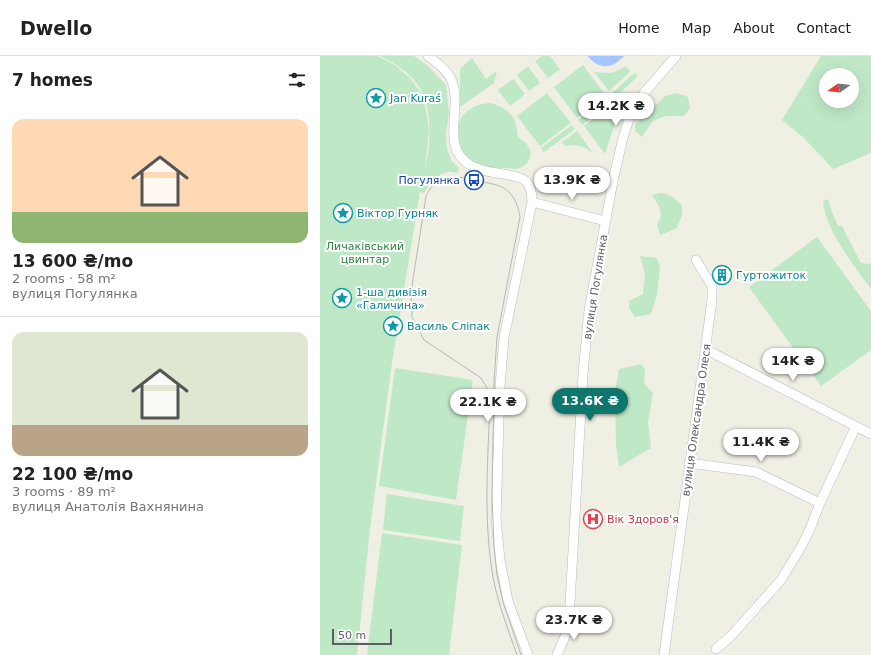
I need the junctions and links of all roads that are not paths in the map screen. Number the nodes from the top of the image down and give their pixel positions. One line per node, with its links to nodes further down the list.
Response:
1 (428, 56): 3 (street)
2 (676, 56): 4 (street, вулиця Погулянка)
3 (532, 202): 4 (street); 12 (street)
4 (605, 221): 13 (street, вулиця Погулянка)
5 (696, 260): 6 (street, вулиця Олександра Олеся)
6 (705, 349): 7 (street); 9 (street, вулиця Олександра Олеся)
7 (856, 426): 8 (street); 10 (street)
8 (871, 434)
9 (689, 464): 10 (street); 14 (street, вулиця Олександра Олеся)
10 (820, 503): 11 (street)
11 (716, 649)
12 (528, 655)
13 (557, 655)
14 (664, 655)

